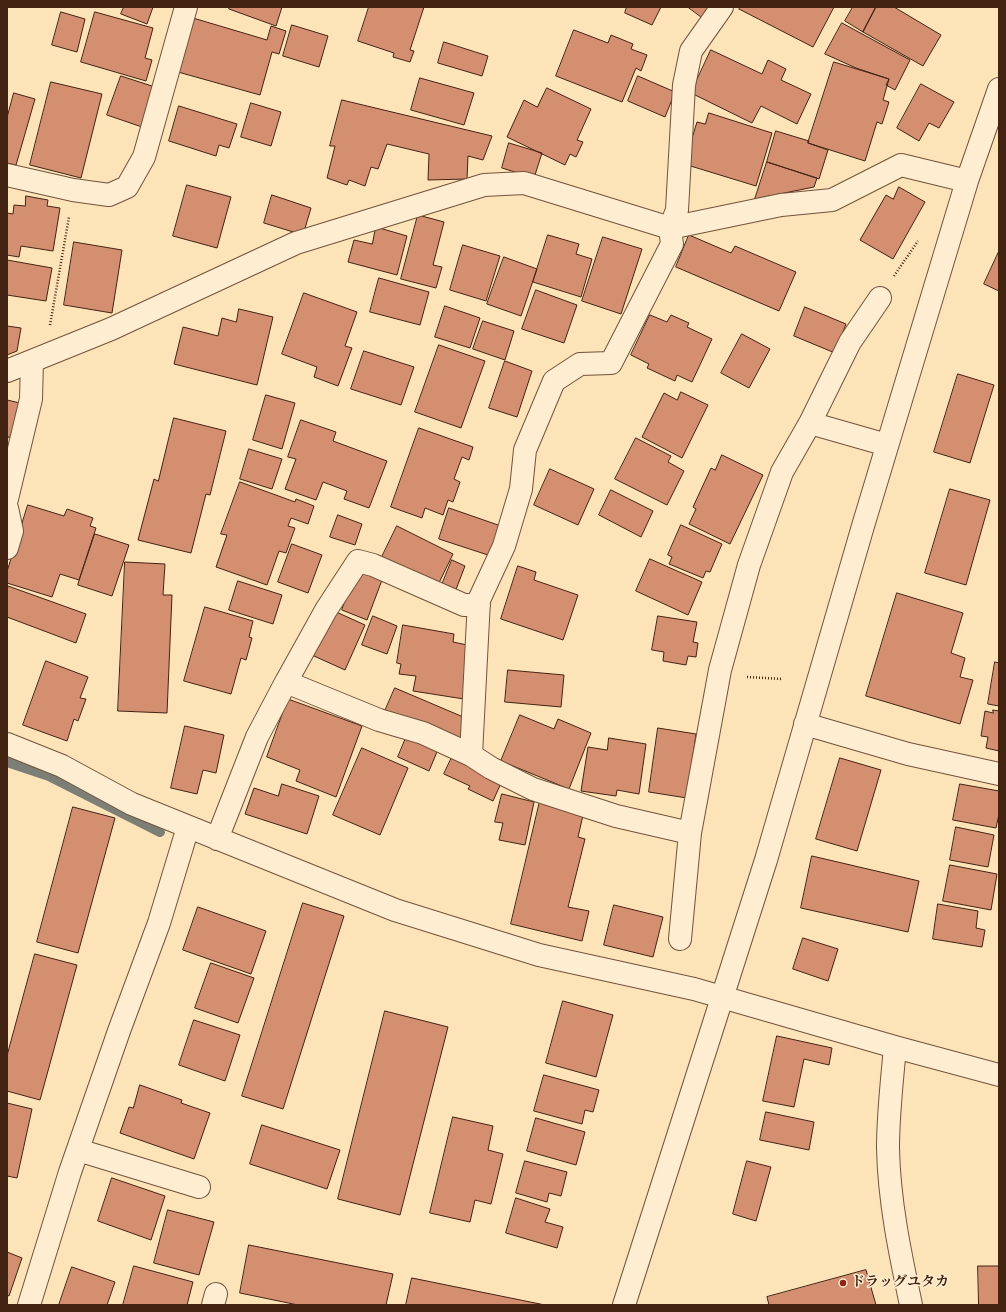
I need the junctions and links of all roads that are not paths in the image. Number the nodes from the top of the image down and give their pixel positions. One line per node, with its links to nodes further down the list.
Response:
1 (186, 7): 4 (street)
2 (722, 7): 6 (street)
3 (999, 89): 5 (street)
4 (7, 175)
5 (966, 181): 6 (street); 11 (street)
6 (670, 228): 8 (street); 15 (street)
7 (880, 298): 10 (street)
8 (40, 358): 9 (street); 12 (street)
9 (7, 371)
10 (810, 422): 11 (street); 22 (street)
11 (887, 446): 17 (street)
12 (7, 498)
13 (7, 508): 14 (street)
14 (7, 548)
15 (479, 605): 16 (street); 19 (street)
16 (286, 682): 19 (street); 23 (street)
17 (805, 724): 20 (street); 25 (street)
18 (7, 744): 21 (street)
19 (471, 755): 22 (street)
20 (999, 774)
21 (191, 829): 23 (street); 28 (street)
22 (690, 833): 24 (street)
23 (217, 839): 25 (street)
24 (680, 939)
25 (722, 998): 26 (street); 31 (street)
26 (895, 1048): 27 (street); 32 (street)
27 (999, 1075)
28 (78, 1150): 29 (street); 30 (street)
29 (199, 1187)
30 (29, 1305)
31 (624, 1305)
32 (911, 1305)

